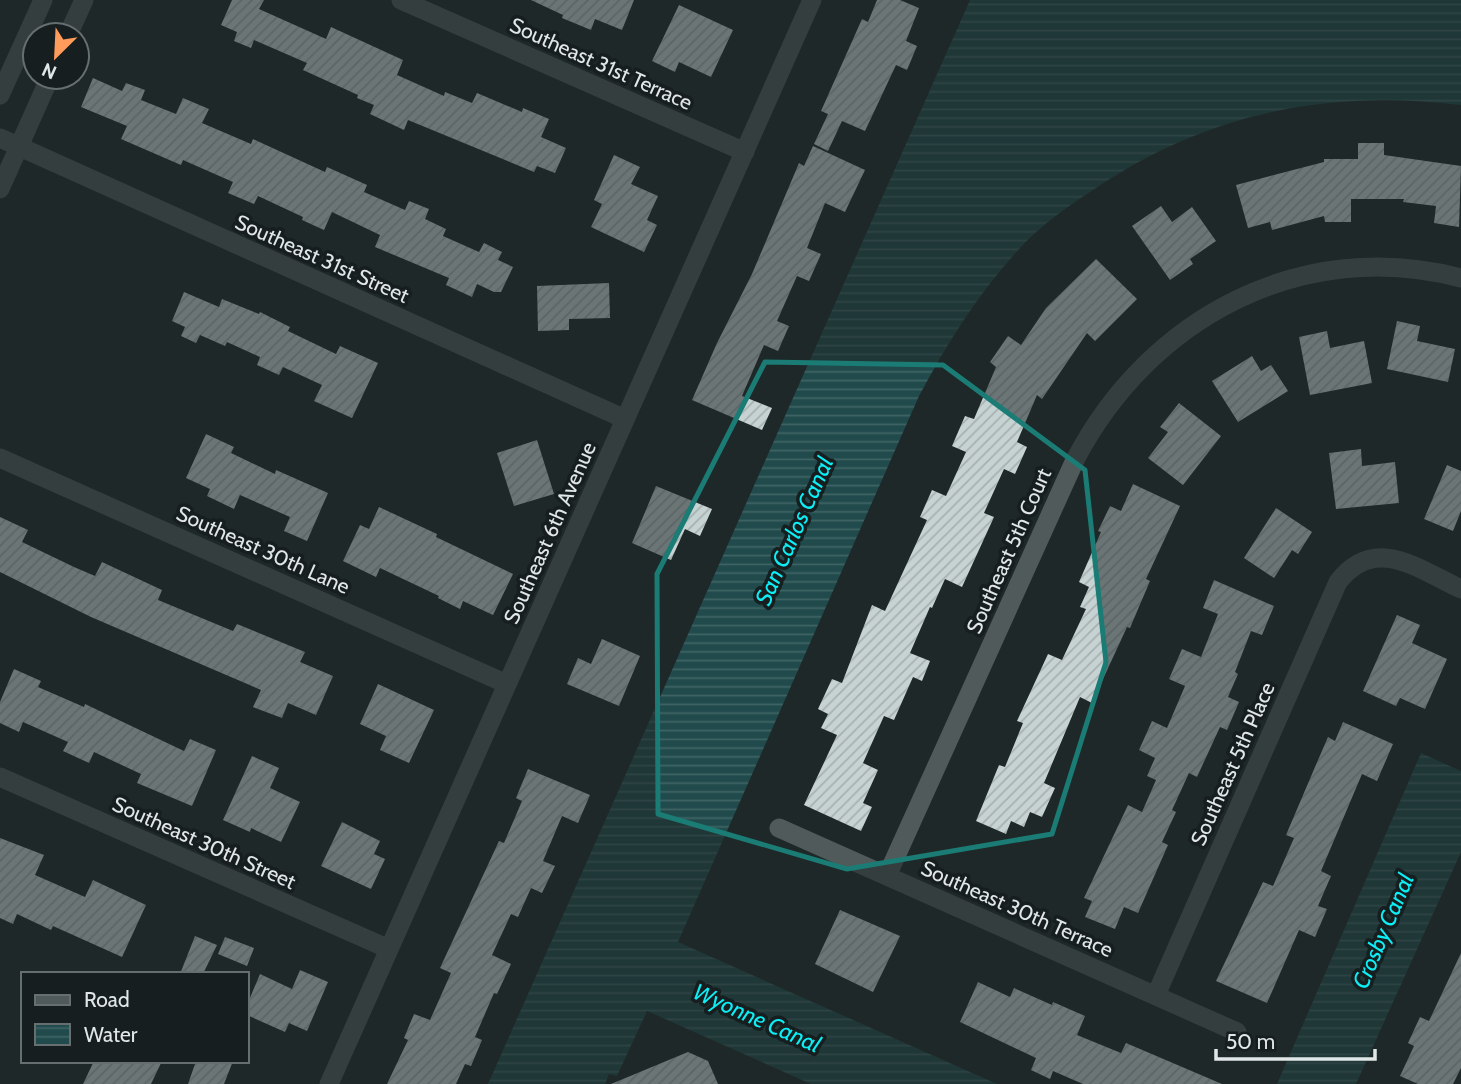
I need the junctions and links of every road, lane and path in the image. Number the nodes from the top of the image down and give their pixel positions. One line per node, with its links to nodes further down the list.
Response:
1 (43, 0): 7 (street)
2 (84, 0): 5 (street)
3 (401, 0): 10 (street, Southeast 31st Terrace)
4 (812, 0): 10 (street, Southeast 6th Avenue)
5 (74, 21)
6 (44, 91): 9 (street)
7 (0, 95)
8 (0, 138): 9 (street, Southeast 31st Street)
9 (18, 148): 11 (street); 13 (street, Southeast 31st Street)
10 (745, 152): 13 (street, Southeast 6th Avenue)
11 (0, 190)
12 (1461, 278): 19 (street, Southeast 5th Court)
13 (625, 419): 16 (street, Southeast 6th Avenue)
14 (0, 458): 16 (street, Southeast 30th Lane)
15 (1461, 589): 21 (street, Southeast 5th Place)
16 (507, 684): 20 (street, Southeast 6th Avenue)
17 (0, 777): 20 (street, Southeast 30th Street)
18 (779, 828): 19 (street, Southeast 30th Terrace)
19 (887, 876): 21 (street, Southeast 30th Terrace)
20 (389, 950): 23 (street, Southeast 6th Avenue)
21 (1156, 995): 22 (street, Southeast 30th Terrace)
22 (1237, 1032)
23 (329, 1084)

